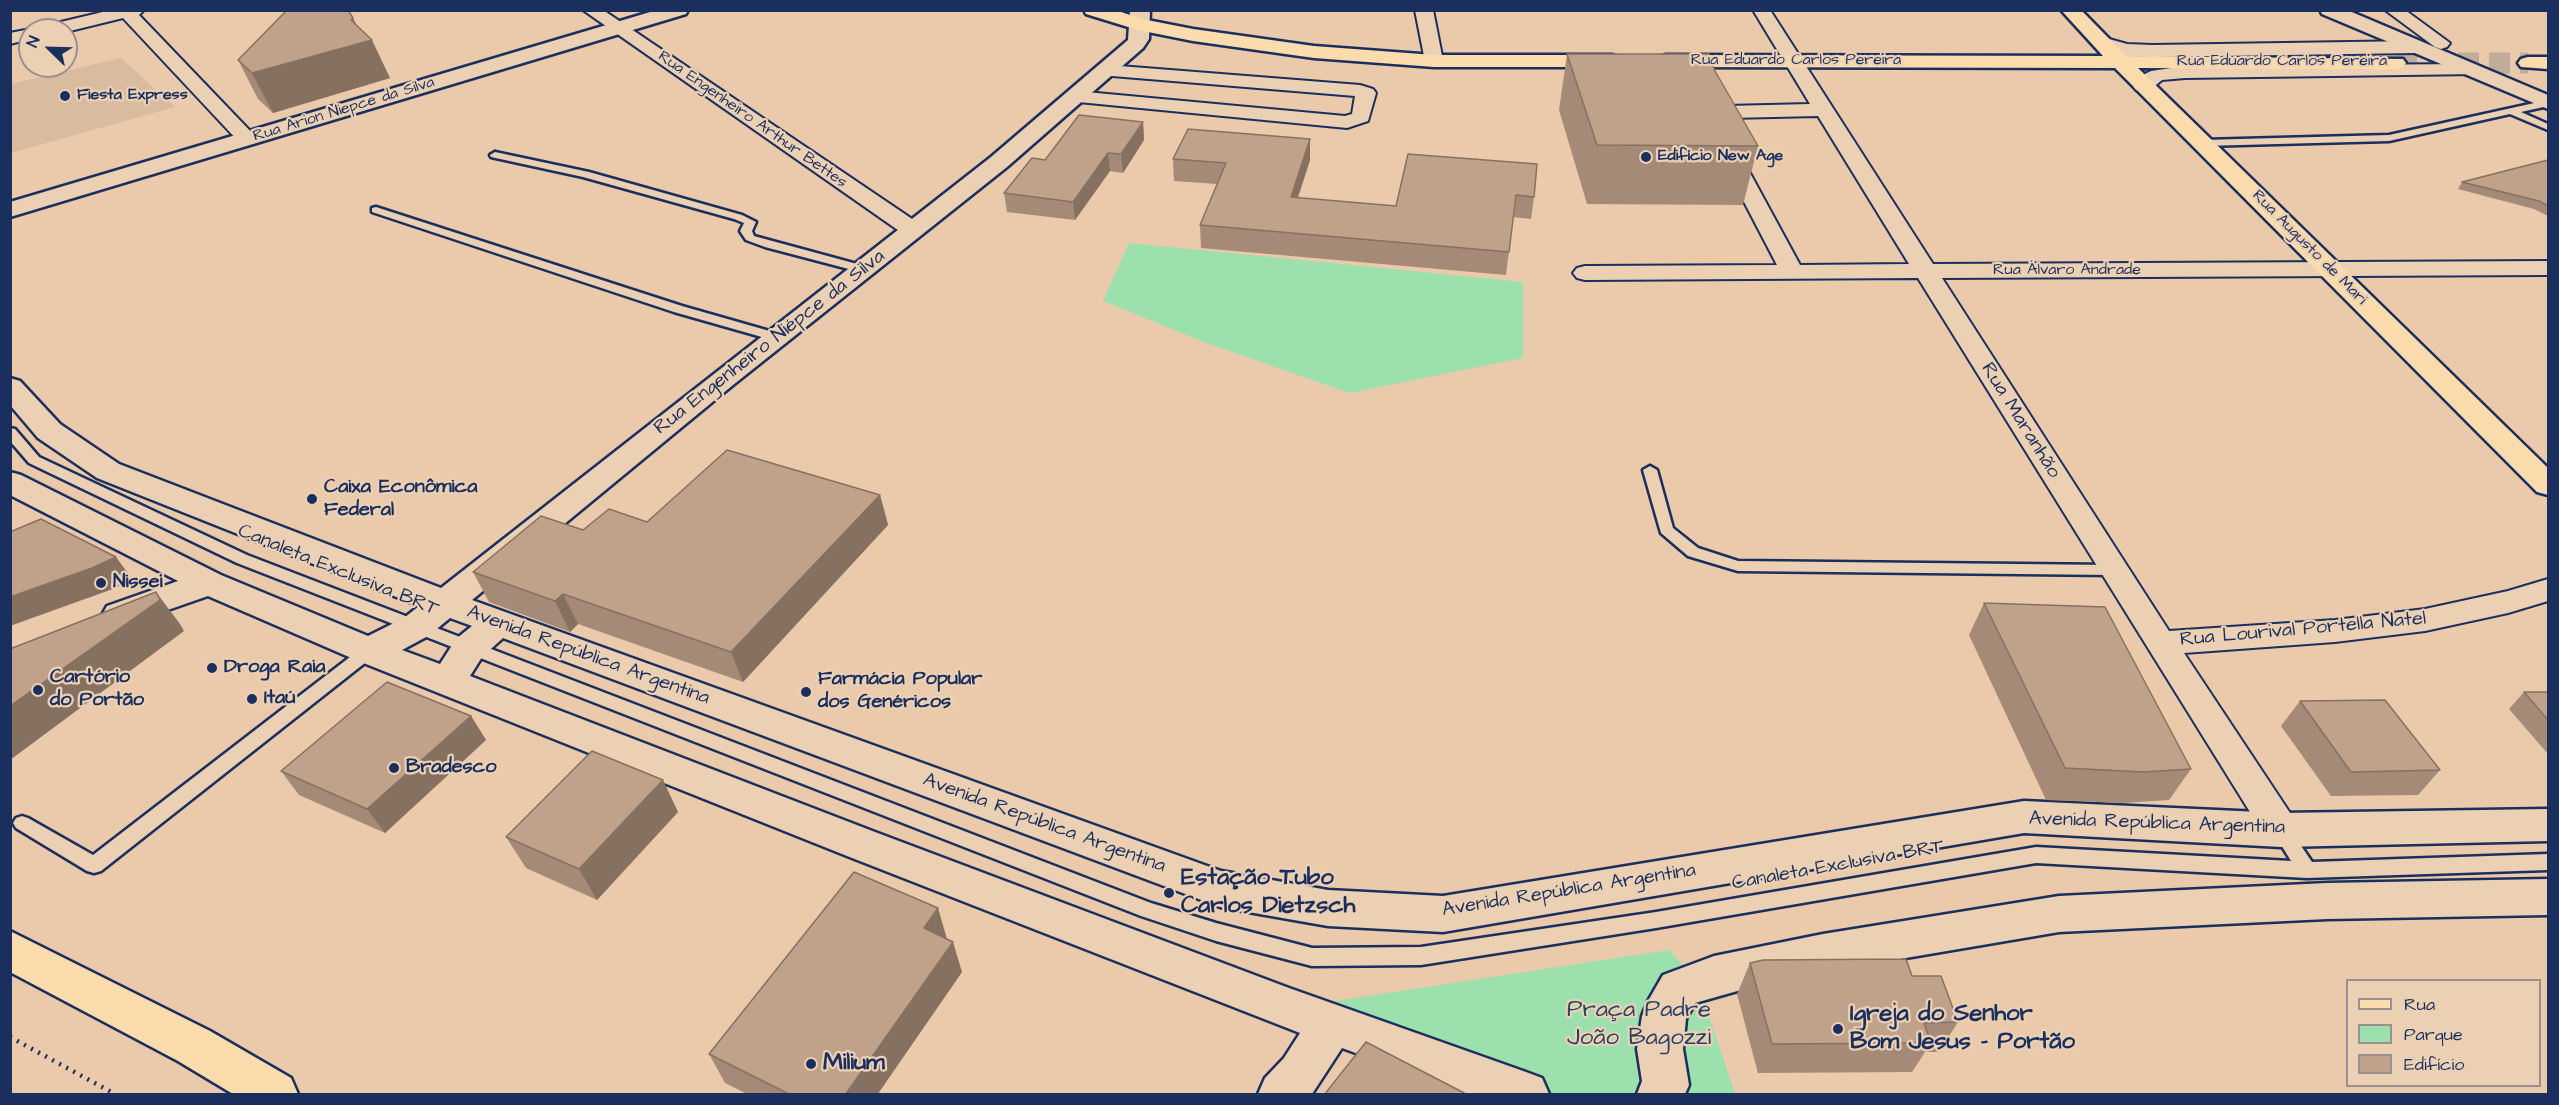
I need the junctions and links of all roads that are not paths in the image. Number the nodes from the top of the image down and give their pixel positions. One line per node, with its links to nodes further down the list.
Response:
1 (591, 10): 13 (street, Rua Engenheiro Arthur Bettes)
2 (679, 10): 13 (street, Rua Arion Niepce da Silva)
3 (1093, 10): 11 (main road, Rua Eduardo Carlos Pereira)
4 (1424, 10): 17 (street)
5 (1761, 10): 18 (street, Rua Maranhão)
6 (2070, 10): 14 (main road, Rua Augusto de Mari)
7 (2329, 10): 16 (street)
8 (2363, 10): 15 (street)
9 (2393, 10): 15 (street)
10 (129, 11): 12 (street); 30 (street)
11 (1139, 17): 17 (main road, Rua Eduardo Carlos Pereira); 22 (street, Rua Engenheiro Niépce da Silva)
12 (78, 23)
13 (619, 28): 30 (street, Rua Arion Niepce da Silva); 35 (street, Rua Engenheiro Arthur Bettes)
14 (2102, 43): 16 (street, Rua Eduardo Carlos Pereira); 19 (main road, Rua Augusto de Mari)
15 (2441, 43): 24 (street)
16 (2416, 47): 21 (street)
17 (1434, 61): 18 (main road, Rua Eduardo Carlos Pereira)
18 (1793, 61): 19 (main road, Rua Eduardo Carlos Pereira); 27 (street, Rua Maranhão)
19 (2121, 62): 20 (main road, Rua Eduardo Carlos Pereira); 23 (main road, Rua Augusto de Mari)
20 (2396, 63)
21 (2471, 70): 23 (street, Rua Eduardo Carlos Pereira); 26 (street)
22 (1107, 71): 25 (street, Rua Engenheiro Niépce da Silva); 25 (street)
23 (2143, 86): 31 (main road, Rua Augusto de Mari)
24 (2548, 88)
25 (1075, 97): 35 (street, Rua Engenheiro Niépce da Silva)
26 (2548, 103): 28 (lane)
27 (1824, 110): 38 (street, Rua Maranhão); 40 (street)
28 (2511, 111): 29 (lane); 31 (lane)
29 (2548, 127)
30 (248, 139): 33 (street, Rua Arion Niepce da Silva)
31 (2203, 143): 39 (main road, Rua Augusto de Mari)
32 (495, 155): 37 (lane)
33 (10, 210)
34 (376, 210): 42 (lane)
35 (913, 230): 37 (street, Rua Engenheiro Niépce da Silva)
36 (2548, 268): 39 (street, Rua Álvaro Andrade)
37 (864, 269): 42 (street, Rua Engenheiro Niépce da Silva)
38 (1926, 270): 39 (street, Rua Álvaro Andrade); 40 (street, Rua Álvaro Andrade); 48 (street, Rua Maranhão)
39 (2331, 271): 47 (main road, Rua Augusto de Mari)
40 (1792, 272): 41 (street, Rua Álvaro Andrade)
41 (1585, 273)
42 (776, 337): 51 (street, Rua Engenheiro Niépce da Silva)
43 (10, 387): 51 (street, Avenida República Argentina)
44 (10, 432): 53 (lane, Canaleta Exclusiva BRT)
45 (1650, 470): 48 (lane)
46 (10, 482): 49 (street)
47 (2548, 485)
48 (2113, 570): 55 (street, Rua Maranhão)
49 (209, 583): 52 (street); 56 (street)
50 (2548, 590): 55 (street, Rua Lourival Portella Natel)
51 (445, 603): 53 (street, Rua Engenheiro Niépce da Silva); 54 (street, Avenida República Argentina)
52 (88, 627)
53 (416, 627): 54 (lane, Canaleta Exclusiva BRT); 56 (street, Rua Engenheiro Niépce da Silva)
54 (484, 635): 57 (street); 60 (street, Avenida República Argentina); 62 (lane, Canaleta Exclusiva BRT)
55 (2163, 643): 60 (street, Rua Maranhão)
56 (369, 651): 57 (street); 58 (lane)
57 (448, 682): 65 (street)
58 (22, 823)
59 (2548, 825): 60 (street, Avenida República Argentina)
60 (2281, 830): 62 (lane)
61 (2548, 862): 62 (lane, Canaleta Exclusiva BRT)
62 (2307, 870)
63 (2548, 897): 69 (street)
64 (10, 950): 66 (main road)
65 (1332, 1023): 67 (street); 68 (street)
66 (275, 1095)
67 (1281, 1095)
68 (1526, 1095)
69 (1660, 1095)

